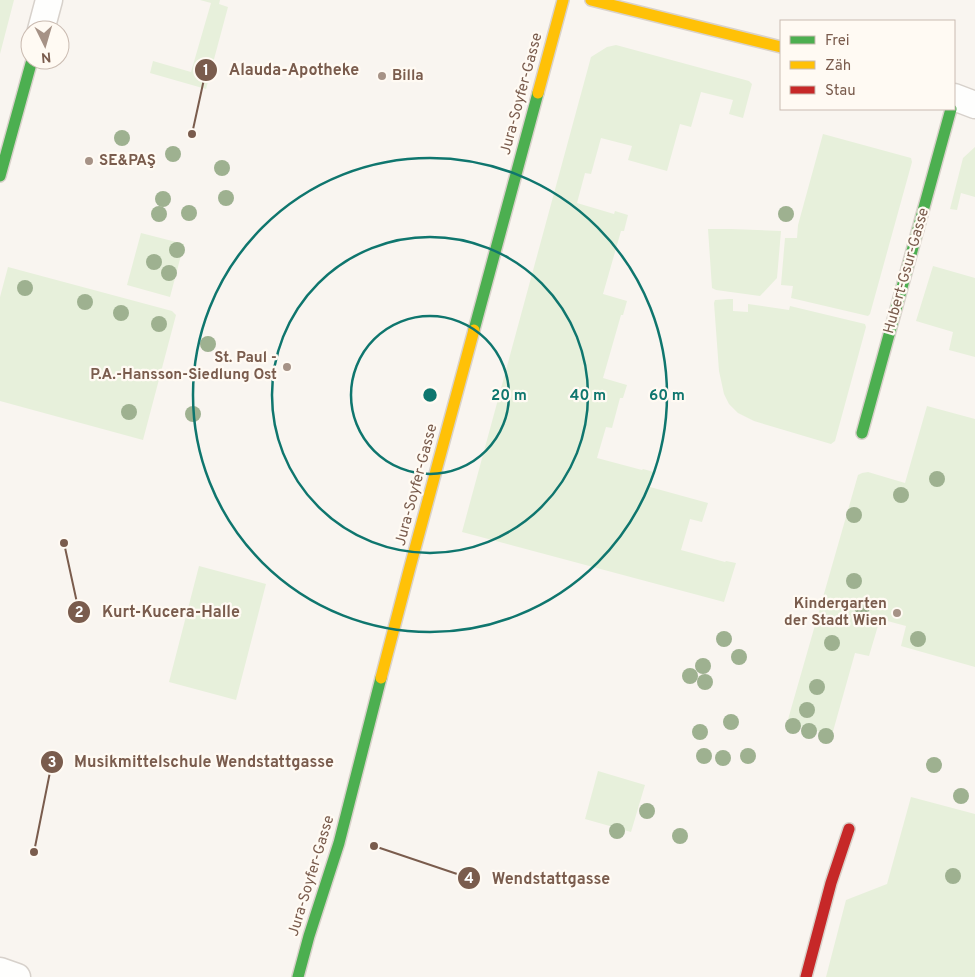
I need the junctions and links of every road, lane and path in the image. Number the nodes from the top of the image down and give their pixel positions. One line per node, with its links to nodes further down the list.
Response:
1 (49, 0): 4 (street)
2 (562, 0): 15 (street, Jura-Soyfer-Gasse)
3 (590, 0): 5 (street)
4 (43, 20)
5 (780, 47)
6 (29, 70): 10 (street)
7 (955, 98): 8 (street)
8 (975, 105)
9 (951, 110): 11 (street, Hubert-Gsur-Gasse)
10 (0, 176)
11 (862, 434)
12 (849, 829): 16 (street)
13 (0, 971): 14 (street)
14 (17, 977)
15 (298, 977)
16 (806, 977)

